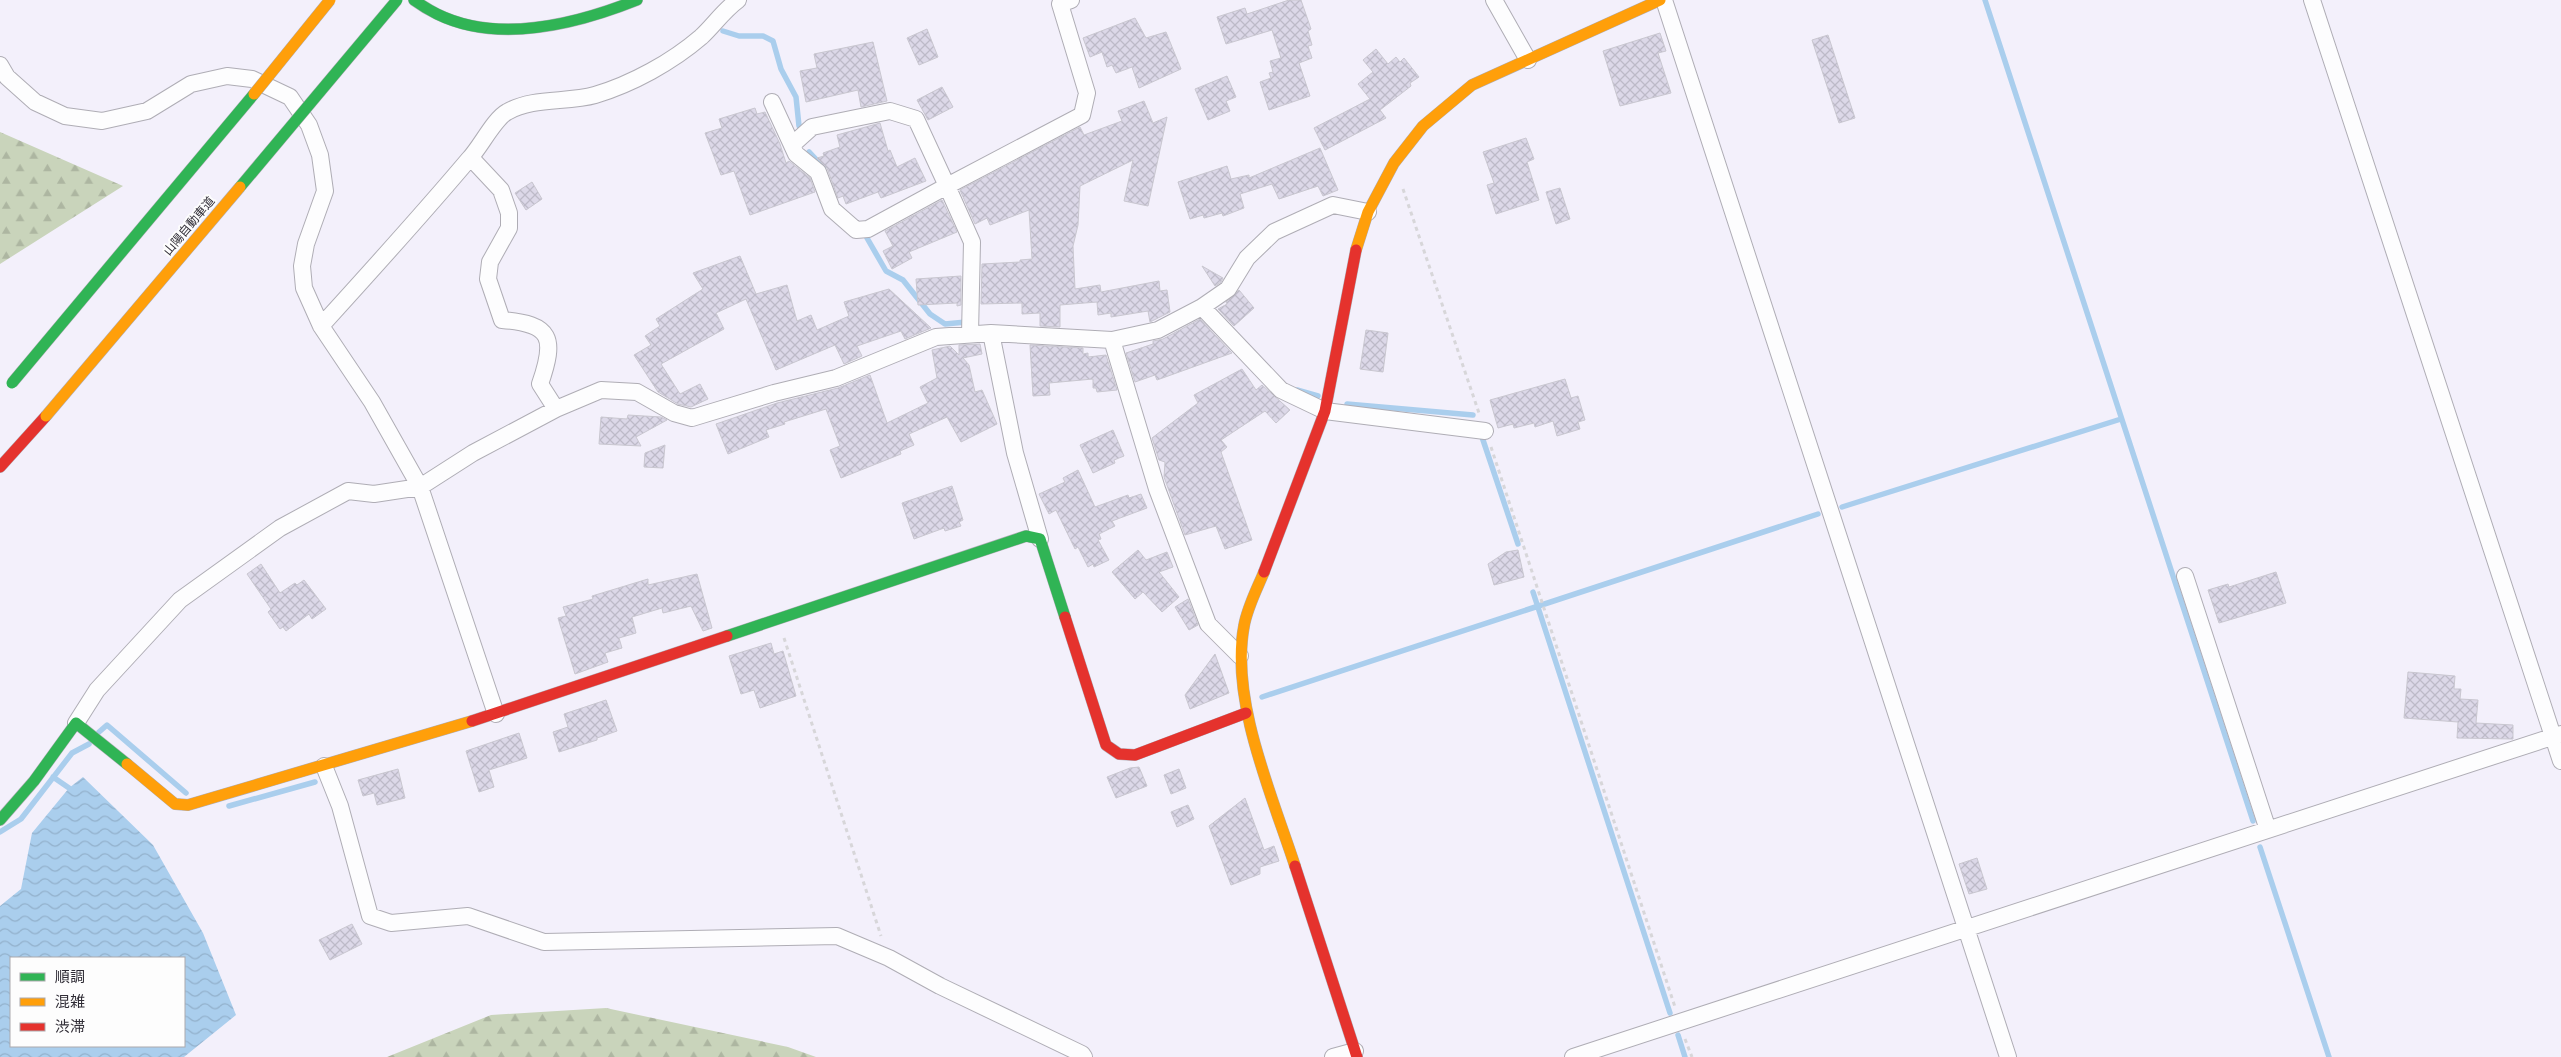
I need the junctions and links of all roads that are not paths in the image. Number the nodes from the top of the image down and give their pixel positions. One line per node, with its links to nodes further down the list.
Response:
1 (330, 0): 23 (main road, bridge)
2 (397, 0): 27 (main road, 山陽自動車道, bridge)
3 (414, 0): 4 (main road)
4 (636, 0)
5 (738, 0): 15 (street)
6 (1071, 0): 16 (street)
7 (1494, 0): 11 (street)
8 (1660, 0): 11 (main road)
9 (1664, 0): 40 (street)
10 (2312, 0): 35 (street)
11 (1528, 60): 17 (main road)
12 (0, 65): 19 (street)
13 (772, 102): 14 (street)
14 (792, 145): 16 (street); 16 (street)
15 (471, 158): 19 (street); 24 (street)
16 (947, 186): 21 (street)
17 (1368, 212): 18 (street); 25 (main road)
18 (1202, 307): 22 (street); 25 (street)
19 (321, 326): 28 (street)
20 (991, 333): 21 (street); 22 (street); 29 (street)
21 (970, 334): 24 (street)
22 (1112, 340): 31 (street)
23 (9, 386)
24 (556, 409): 28 (street)
25 (1325, 411): 26 (street); 31 (main road)
26 (1485, 431)
27 (0, 468)
28 (420, 487): 33 (street); 34 (street)
29 (1040, 539): 32 (main road); 33 (main road)
30 (2185, 576): 39 (street)
31 (1240, 656): 32 (main road)
32 (1246, 713): 41 (main road)
33 (496, 714): 37 (main road)
34 (76, 723): 37 (main road); 38 (main road)
35 (2557, 735): 36 (street); 39 (street)
36 (2561, 760)
37 (324, 766): 42 (street)
38 (0, 820)
39 (2268, 830): 40 (street)
40 (1966, 930): 44 (street); 45 (street)
41 (1356, 1054): 43 (street)
42 (1084, 1057)
43 (1333, 1057)
44 (1573, 1057)
45 (2008, 1057)

